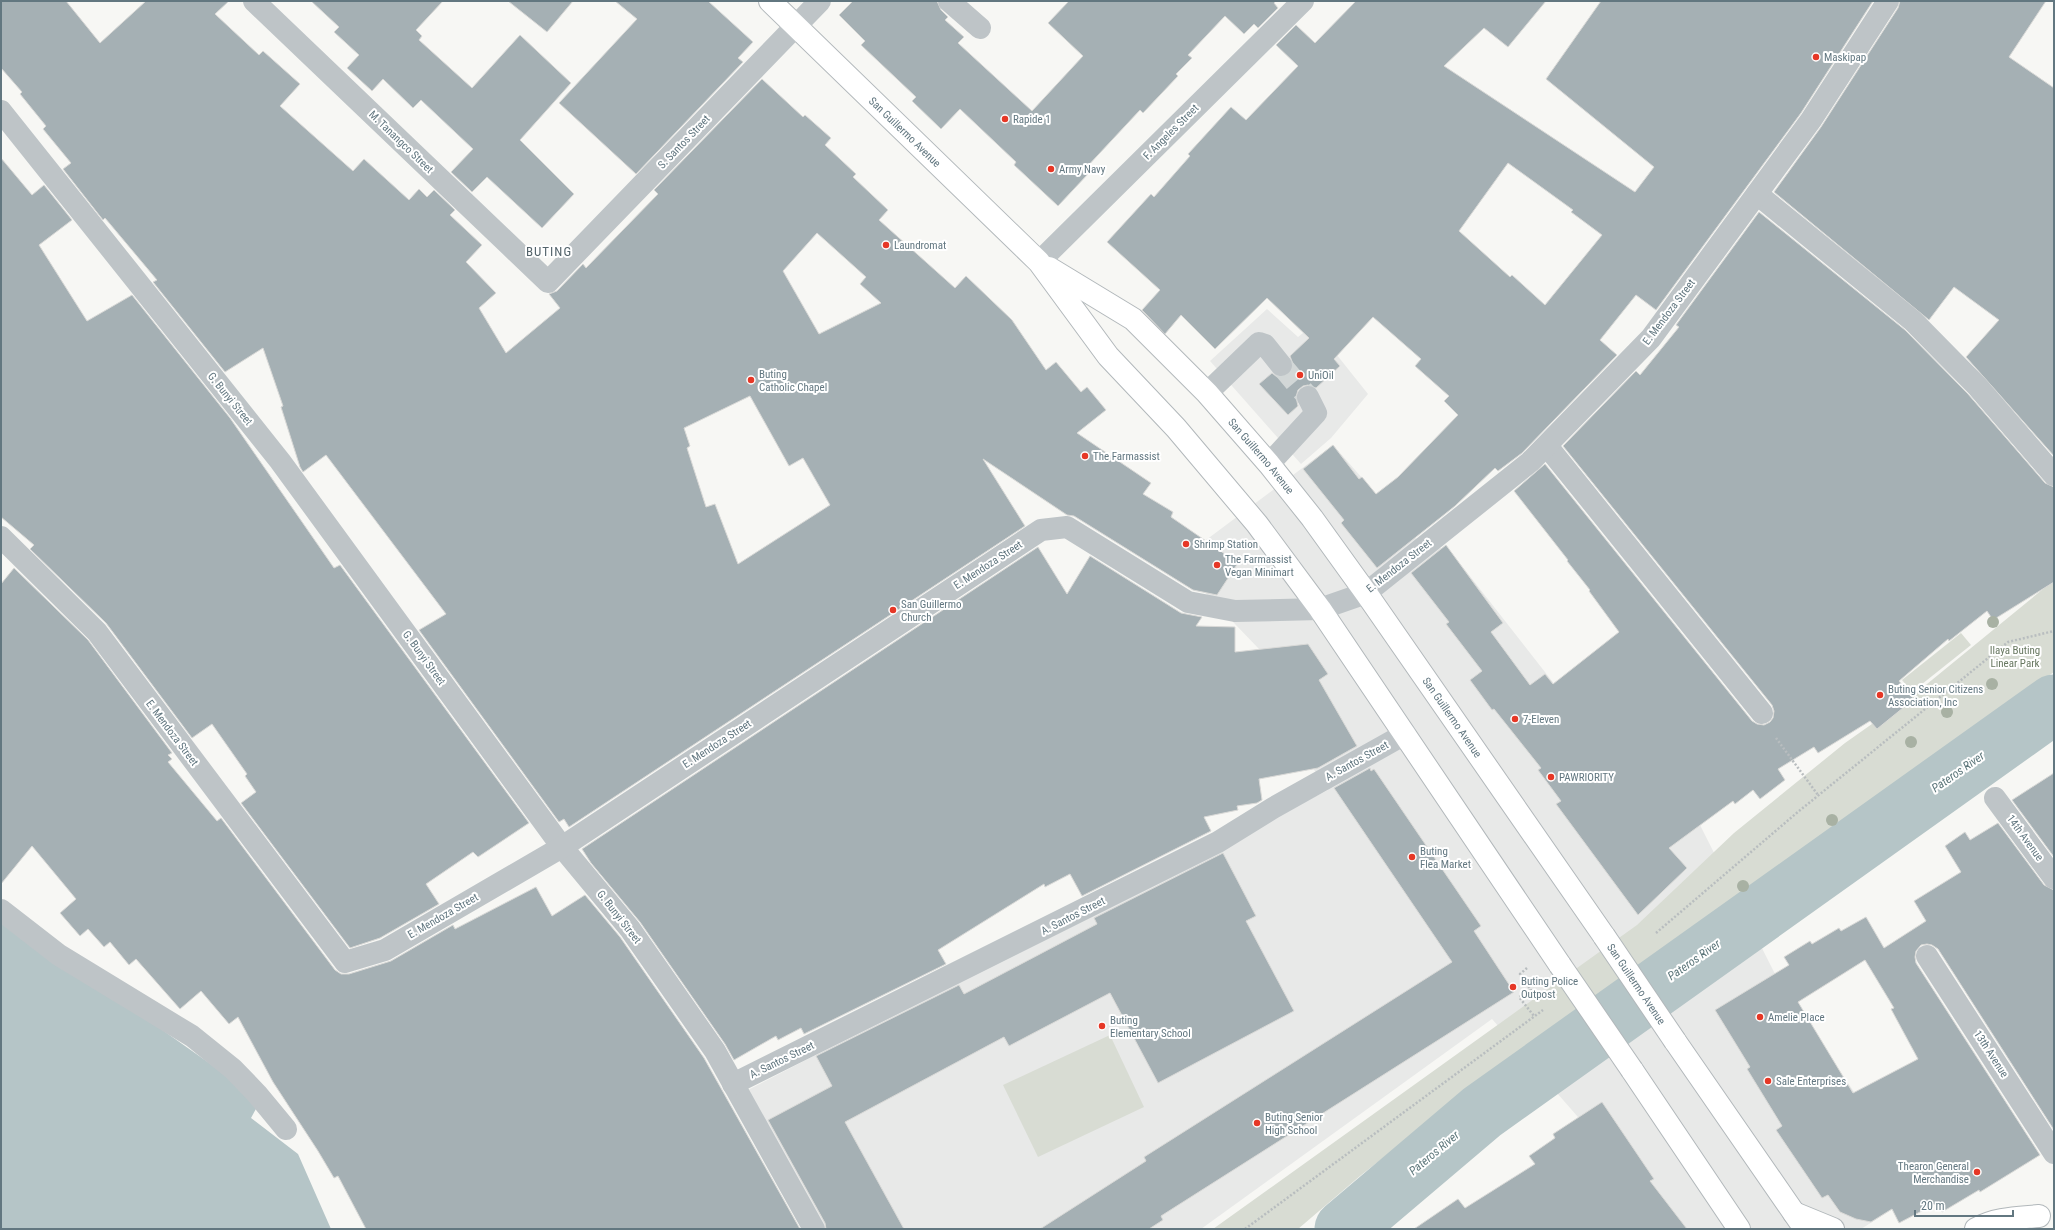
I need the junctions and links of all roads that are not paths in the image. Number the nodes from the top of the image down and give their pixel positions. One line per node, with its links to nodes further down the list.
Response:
1 (254, 1): 12 (street, M. Tanangco Street)
2 (770, 1): 7 (main road, San Guillermo Avenue)
3 (820, 1): 7 (street, S. Santos Street)
4 (949, 1): 8 (street)
5 (1302, 1): 11 (street, F. Angeles Street)
6 (1888, 1): 10 (street, E. Mendoza Street)
7 (796, 26): 11 (main road, San Guillermo Avenue); 12 (street, S. Santos Street)
8 (980, 28)
9 (1, 111): 25 (street, G. Bunyi Street)
10 (1757, 194): 16 (street, E. Mendoza Street); 18 (street)
11 (1040, 262): 14 (main road, San Guillermo Avenue); 21 (main road, San Guillermo Avenue)
12 (548, 282)
13 (1281, 364): 14 (street)
14 (1207, 393): 17 (main road, San Guillermo Avenue)
15 (1308, 397): 17 (street)
16 (1546, 446): 20 (street, E. Mendoza Street); 22 (street)
17 (1269, 464): 20 (main road, San Guillermo Avenue)
18 (2054, 475)
19 (1, 537): 25 (street, E. Mendoza Street)
20 (1366, 593): 21 (street, E. Mendoza Street); 34 (main road, San Guillermo Avenue, bridge)
21 (1320, 609): 23 (main road, San Guillermo Avenue); 25 (street, E. Mendoza Street)
22 (1762, 713)
23 (1405, 734): 29 (street, A. Santos Street); 32 (main road, San Guillermo Avenue, bridge)
24 (1995, 798): 26 (street, 14th Avenue)
25 (562, 846): 29 (street, G. Bunyi Street)
26 (2054, 878)
27 (1, 910): 30 (street)
28 (1927, 956): 31 (street, 13th Avenue)
29 (733, 1084): 36 (street, G. Bunyi Street)
30 (286, 1129)
31 (2054, 1153)
32 (1712, 1187): 37 (main road); 38 (main road, San Guillermo Avenue)
33 (2041, 1217): 35 (main road)
34 (1799, 1221): 39 (main road)
35 (1981, 1226): 40 (main road)
36 (814, 1229)
37 (1726, 1229)
38 (1739, 1229)
39 (1833, 1229)
40 (1962, 1229)

